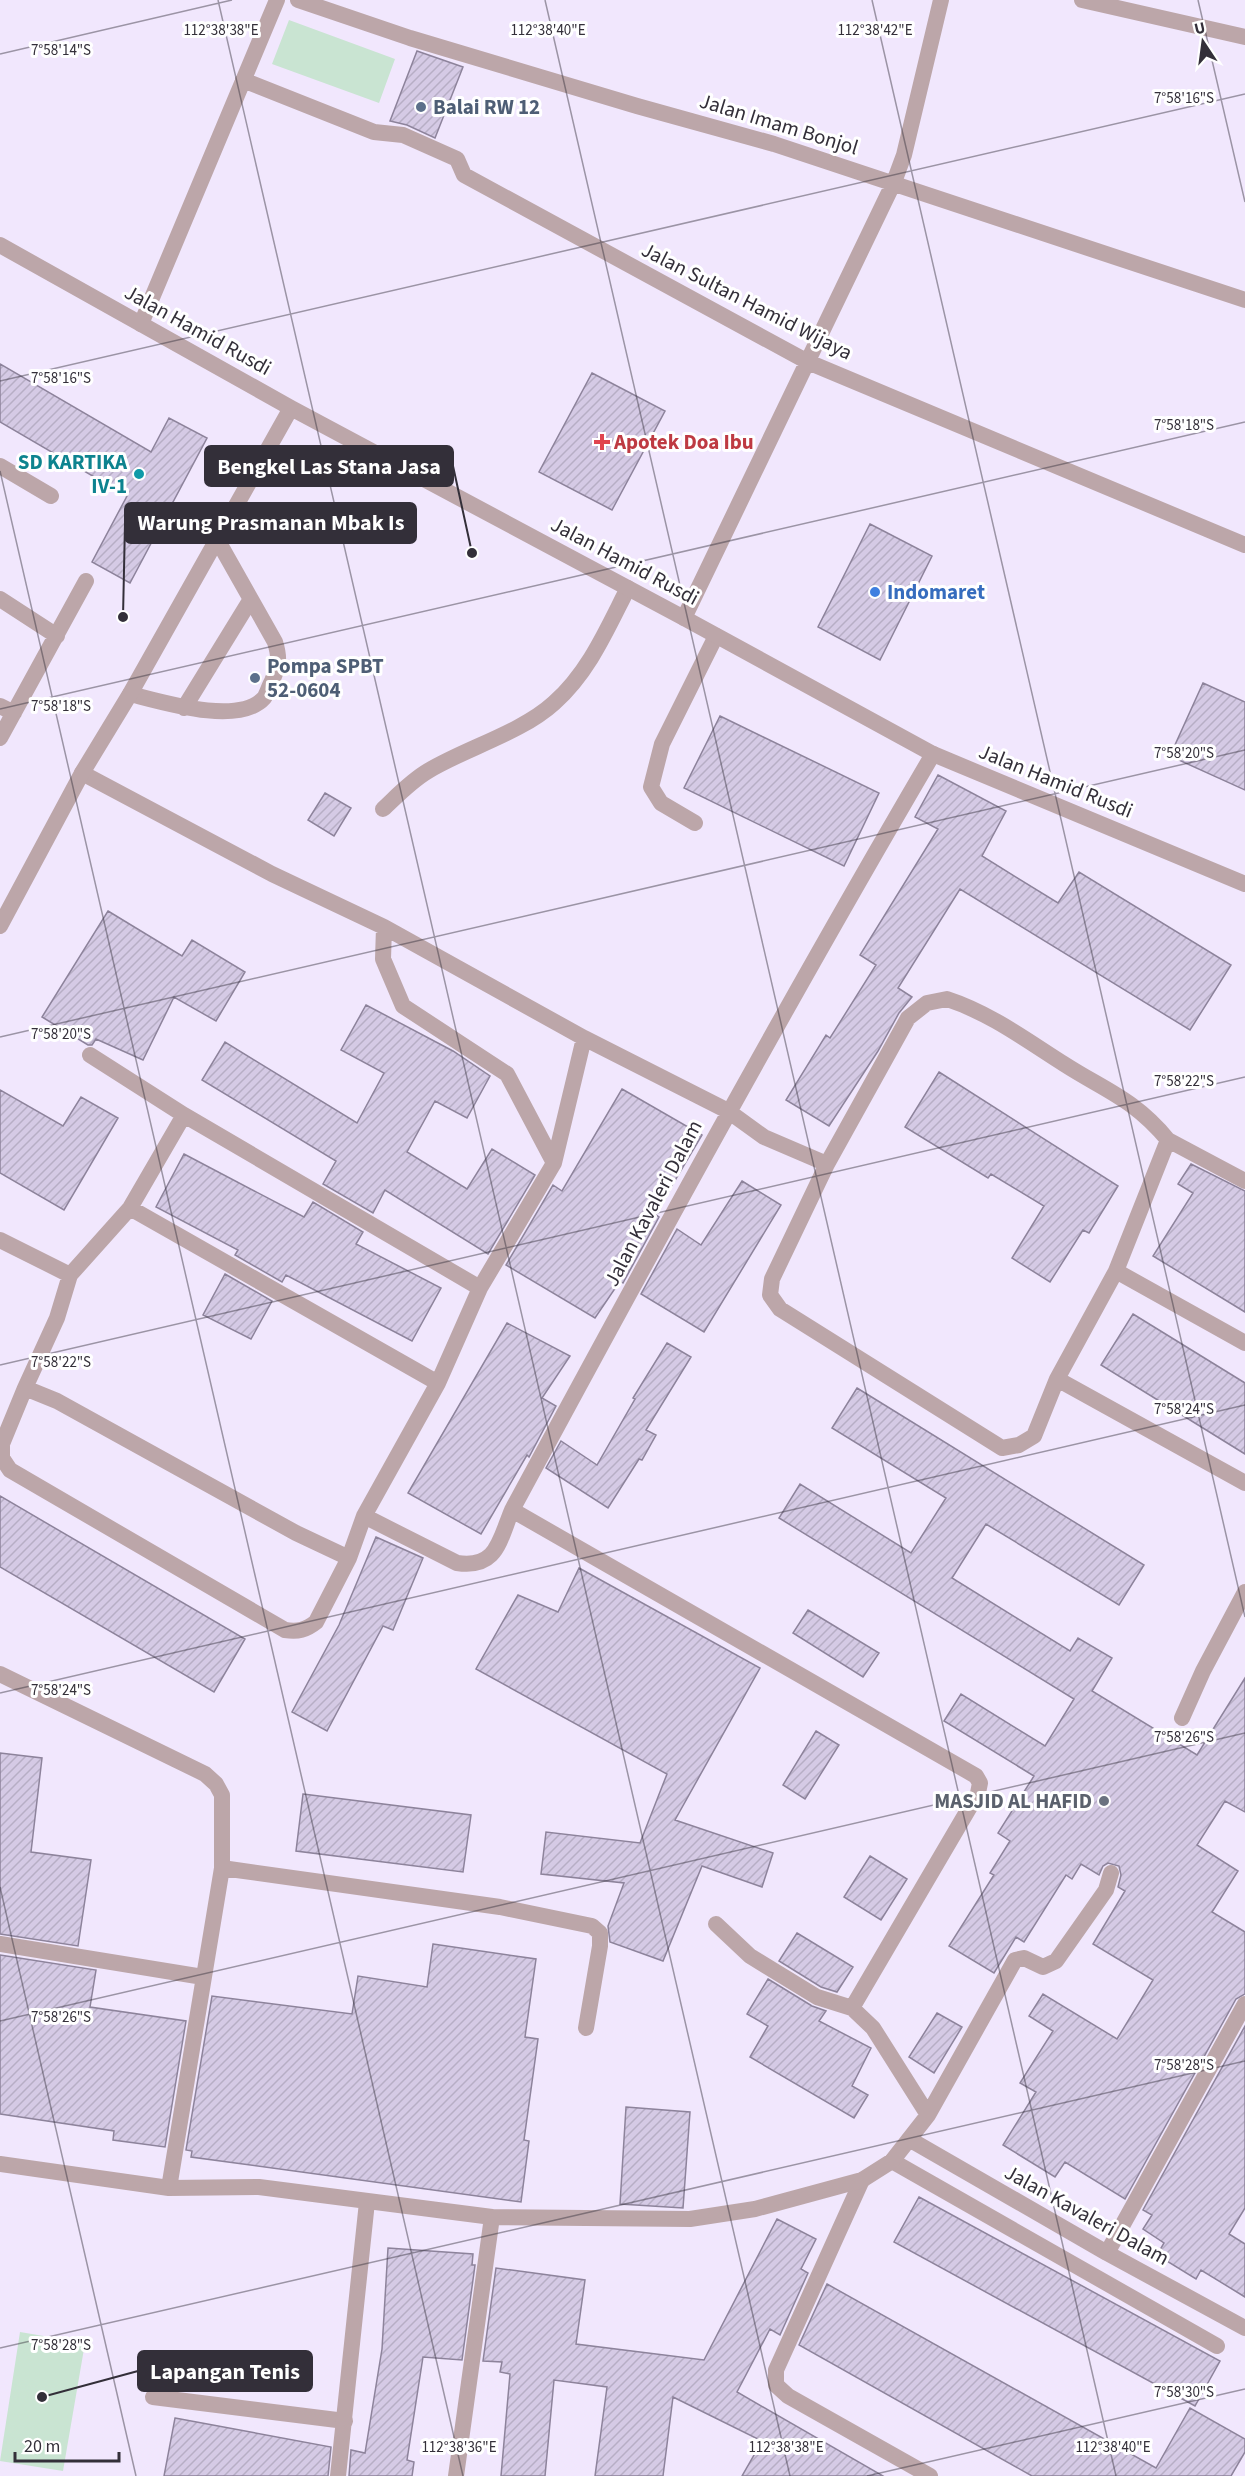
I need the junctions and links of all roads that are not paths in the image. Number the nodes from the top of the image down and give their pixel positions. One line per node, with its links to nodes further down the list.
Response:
1 (277, 0): 6 (street)
2 (298, 0): 7 (street, Jalan Imam Bonjol)
3 (941, 0): 7 (street)
4 (1082, 0): 5 (street)
5 (1245, 37)
6 (243, 80): 10 (street); 11 (street, Jalan Sultan Hamid Wijaya)
7 (894, 182): 9 (street, Jalan Imam Bonjol); 11 (street)
8 (0, 245): 10 (street, Jalan Hamid Rusdi)
9 (1245, 300)
10 (141, 324): 12 (street, Jalan Hamid Rusdi)
11 (807, 362): 16 (street, Jalan Sultan Hamid Wijaya); 21 (street)
12 (291, 408): 15 (street); 18 (street, Jalan Hamid Rusdi)
13 (0, 466): 14 (street)
14 (51, 496)
15 (218, 541): 20 (street); 24 (street)
16 (1245, 545)
17 (86, 581): 22 (street)
18 (628, 588): 21 (street, Jalan Hamid Rusdi); 30 (street)
19 (0, 599): 22 (street)
20 (251, 599): 25 (street); 25 (street)
21 (684, 618): 23 (street, Jalan Hamid Rusdi)
22 (57, 636): 26 (street)
23 (716, 636): 28 (street, Jalan Hamid Rusdi); 31 (street)
24 (130, 694): 25 (street); 29 (street)
25 (184, 708)
26 (7, 710): 27 (street)
27 (0, 738)
28 (933, 754): 32 (street, Jalan Hamid Rusdi); 37 (street, Jalan Kavaleri Dalam)
29 (82, 772): 33 (street); 34 (street)
30 (382, 809)
31 (695, 823)
32 (1245, 884)
33 (0, 926)
34 (384, 927): 35 (street); 40 (street)
35 (584, 1038): 37 (street); 40 (street)
36 (90, 1055): 38 (street)
37 (728, 1111): 41 (street); 53 (street, Jalan Kavaleri Dalam)
38 (184, 1115): 43 (street); 47 (street)
39 (1168, 1140): 41 (street); 42 (street); 45 (street)
40 (554, 1163): 47 (street)
41 (827, 1164): 49 (street)
42 (1245, 1181)
43 (130, 1208): 46 (street); 50 (street)
44 (0, 1240): 46 (street)
45 (1116, 1271): 48 (street); 49 (street)
46 (70, 1275): 51 (street)
47 (480, 1288): 50 (street)
48 (1245, 1343)
49 (1057, 1379): 52 (street)
50 (438, 1383): 54 (street)
51 (25, 1388): 55 (street); 55 (street)
52 (1245, 1483)
53 (512, 1510): 54 (street, Jalan Kavaleri Dalam); 65 (street)
54 (364, 1516): 55 (street)
55 (349, 1558)
56 (1245, 1592): 58 (street)
57 (0, 1674): 59 (street)
58 (1182, 1718)
59 (222, 1868): 63 (street); 66 (street)
60 (1111, 1873): 67 (street)
61 (716, 1924): 65 (street)
62 (0, 1944): 63 (street)
63 (203, 1977): 72 (street)
64 (1245, 2004): 75 (street)
65 (852, 2008): 67 (street)
66 (586, 2028)
67 (928, 2115): 68 (street)
68 (909, 2139): 69 (street); 75 (street, Jalan Kavaleri Dalam)
69 (892, 2161): 71 (street); 77 (street)
70 (0, 2164): 72 (street)
71 (862, 2180): 74 (street); 82 (street)
72 (169, 2188): 73 (street)
73 (367, 2202): 74 (street); 79 (street)
74 (492, 2217): 81 (street)
75 (1107, 2253): 76 (street, Jalan Kavaleri Dalam)
76 (1245, 2328)
77 (1217, 2346)
78 (153, 2397): 79 (street)
79 (345, 2421): 80 (street)
80 (338, 2476)
81 (456, 2476)
82 (930, 2476)

